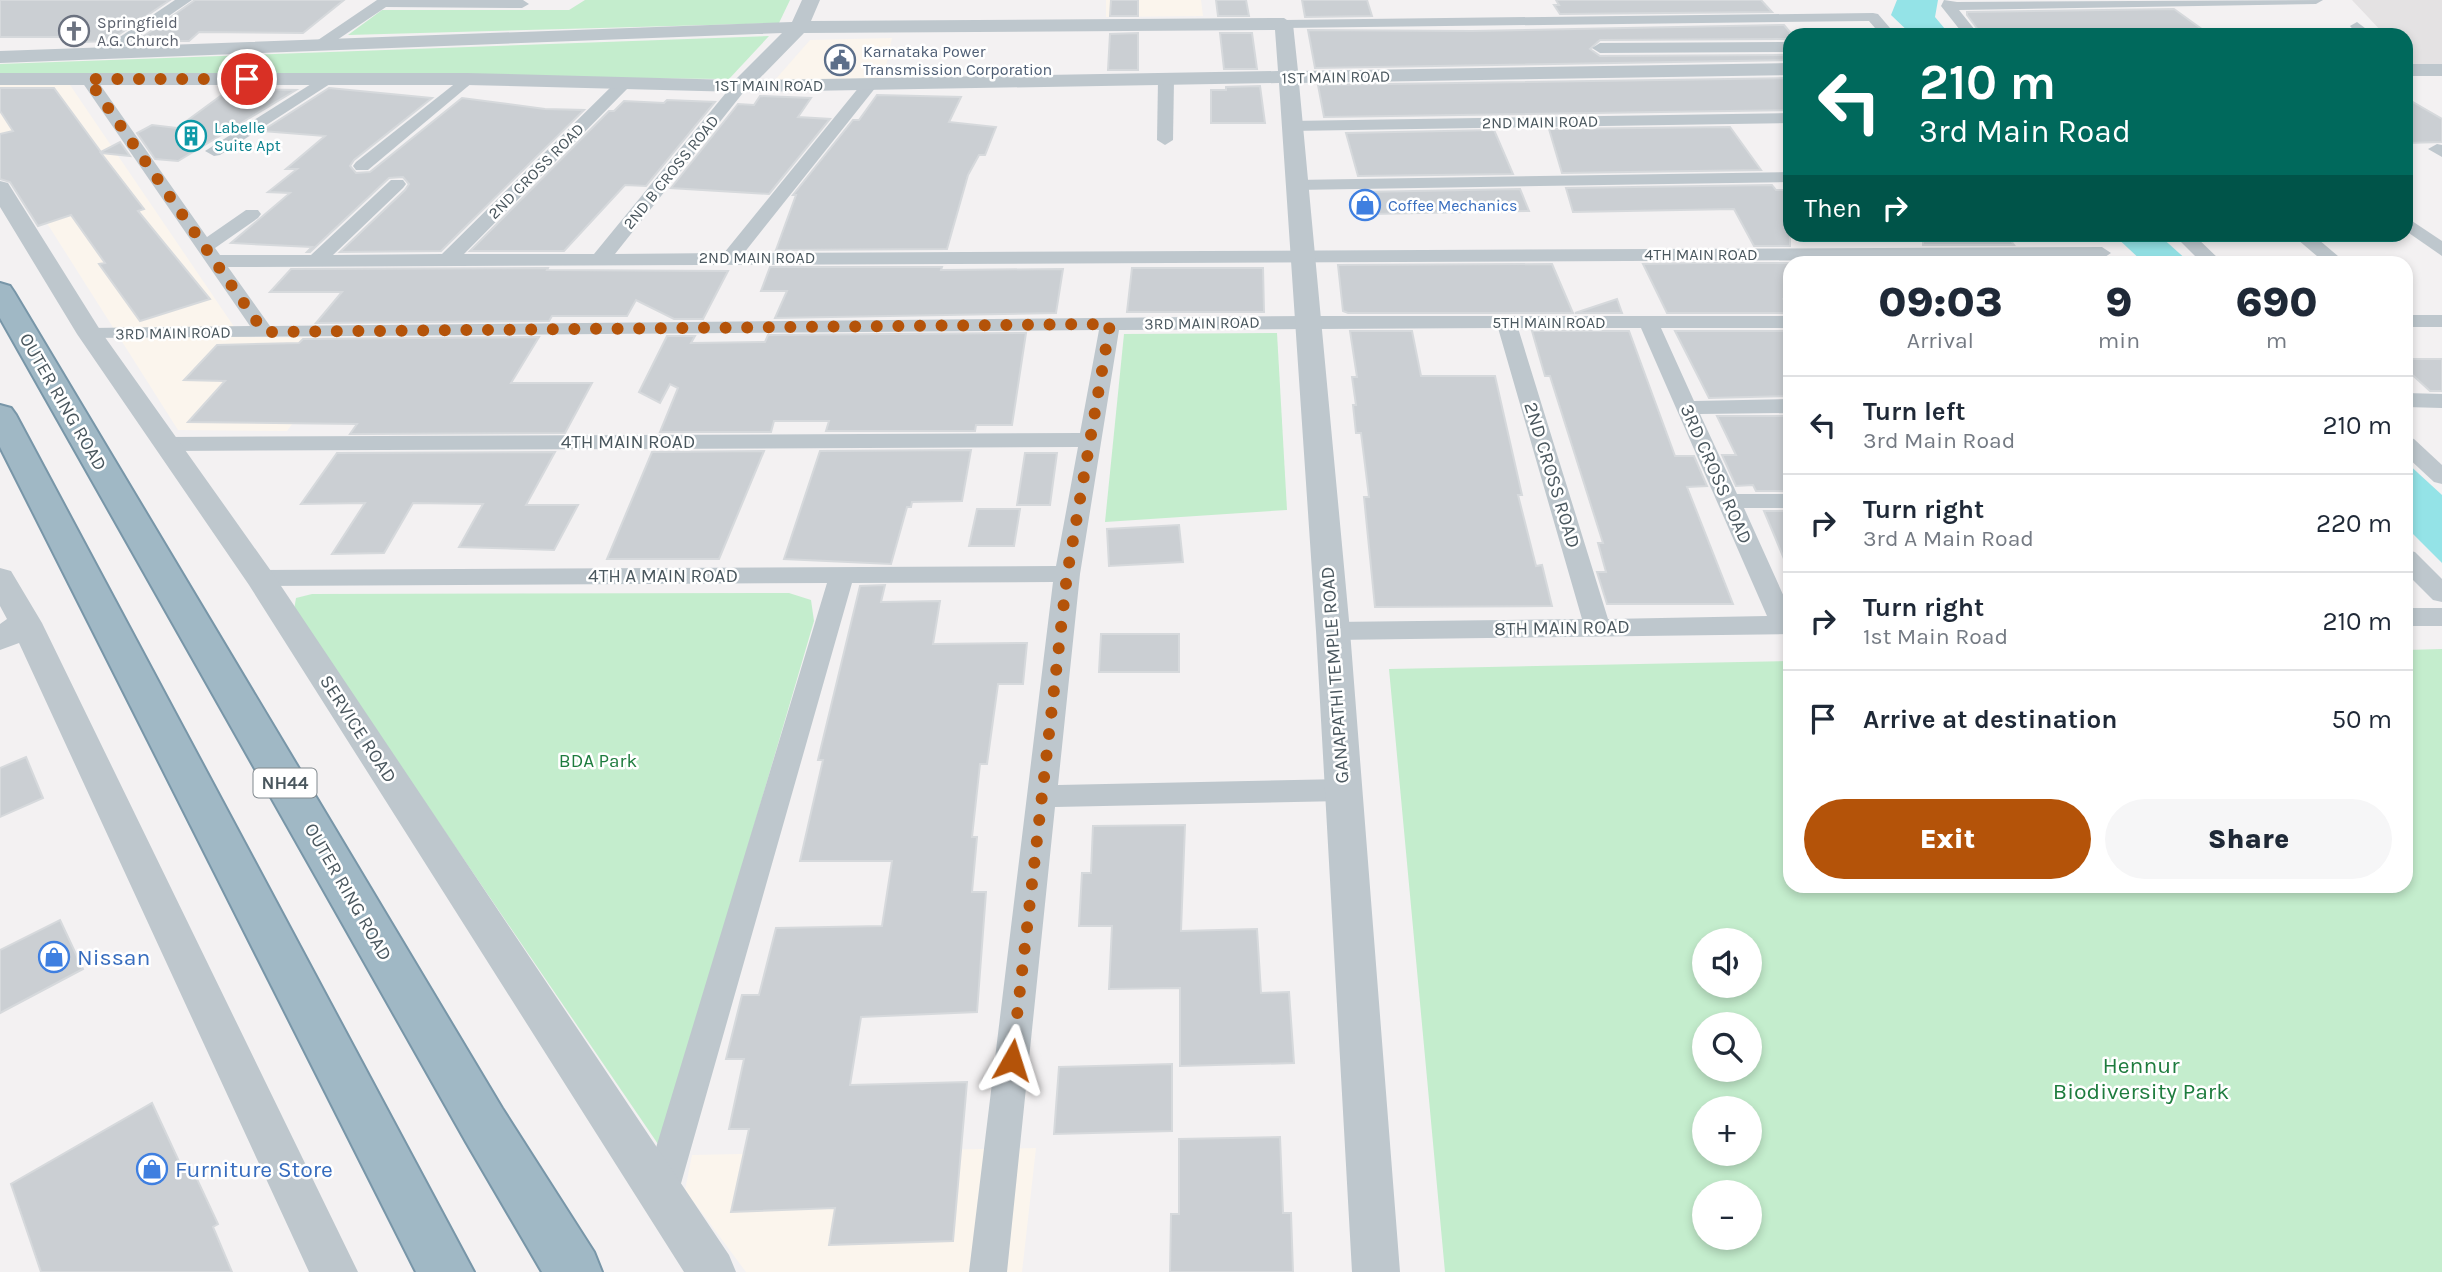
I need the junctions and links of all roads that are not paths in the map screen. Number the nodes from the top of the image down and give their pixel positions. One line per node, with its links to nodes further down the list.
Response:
1 (185, 0): 16 (street)
2 (811, 0): 10 (street)
3 (2316, 0): 6 (street)
4 (1880, 1): 8 (street)
5 (384, 2): 7 (street); 13 (street)
6 (1950, 3): 12 (street)
7 (522, 4)
8 (1873, 16): 9 (street); 11 (street)
9 (1284, 24): 10 (street); 21 (street, GANAPATHI TEMPLE ROAD)
10 (799, 27): 13 (street); 29 (street)
11 (1883, 28)
12 (1967, 28)
13 (323, 43): 16 (street)
14 (1783, 47): 15 (street)
15 (1600, 48)
16 (107, 52): 17 (street)
17 (0, 57)
18 (1783, 69): 21 (street, 1ST MAIN ROAD)
19 (2413, 70): 20 (street)
20 (2442, 71)
21 (1286, 78): 26 (street, 1ST MAIN ROAD); 31 (street, GANAPATHI TEMPLE ROAD)
22 (0, 79): 23 (street, 1ST MAIN ROAD)
23 (88, 79): 24 (street, 1ST MAIN ROAD); 45 (street)
24 (327, 79): 25 (street, 1ST MAIN ROAD); 33 (street)
25 (467, 79): 27 (street, 1ST MAIN ROAD); 34 (street)
26 (1166, 80): 28 (street, 1ST MAIN ROAD); 32 (street)
27 (624, 83): 29 (street, 1ST MAIN ROAD); 54 (street, 2ND CROSS ROAD)
28 (870, 84): 29 (street, 1ST MAIN ROAD); 50 (street)
29 (740, 86): 52 (street, 2ND B CROSS ROAD)
30 (1783, 118): 31 (street, 2ND MAIN ROAD)
31 (1290, 126): 37 (street, GANAPATHI TEMPLE ROAD)
32 (1165, 139)
33 (214, 152)
34 (362, 166)
35 (1783, 177): 37 (street)
36 (397, 184): 53 (street)
37 (1295, 185): 46 (street, GANAPATHI TEMPLE ROAD)
38 (0, 188): 64 (street, SERVICE ROAD)
39 (252, 214): 45 (street)
40 (2413, 227): 44 (street)
41 (2092, 242): 47 (street)
42 (2191, 242): 48 (street)
43 (2310, 242): 49 (street)
44 (2442, 250)
45 (209, 254): 53 (street, 2ND MAIN ROAD); 63 (street)
46 (1301, 255): 50 (street, 2ND MAIN ROAD); 51 (street, 4TH MAIN ROAD); 59 (street, GANAPATHI TEMPLE ROAD)
47 (2105, 256)
48 (2206, 256)
49 (2328, 256)
50 (731, 257): 52 (street, 2ND MAIN ROAD)
51 (1783, 257)
52 (601, 258): 54 (street, 2ND MAIN ROAD)
53 (318, 259): 54 (street, 2ND MAIN ROAD)
54 (448, 259)
55 (0, 292): 94 (highway, OUTER RING ROAD / NH44)
56 (1783, 321): 61 (street, 5TH MAIN ROAD)
57 (2413, 321): 58 (street)
58 (2442, 321)
59 (1307, 322): 60 (street, 5TH MAIN ROAD); 62 (street, 3RD MAIN ROAD); 88 (street, GANAPATHI TEMPLE ROAD)
60 (1506, 322): 61 (street, 5TH MAIN ROAD); 86 (street, 2ND CROSS ROAD)
61 (1648, 322): 68 (street, 3RD CROSS ROAD)
62 (1110, 324): 63 (street, 3RD MAIN ROAD); 70 (street)
63 (264, 332): 64 (street, 3RD MAIN ROAD)
64 (90, 334): 71 (street, SERVICE ROAD)
65 (2413, 400): 66 (street)
66 (2442, 401)
67 (1783, 406): 68 (street)
68 (1686, 408): 74 (street, 3RD CROSS ROAD)
69 (0, 415): 93 (highway)
70 (1090, 440): 71 (street, 4TH MAIN ROAD); 78 (street)
71 (167, 444): 80 (street, SERVICE ROAD)
72 (2413, 450): 73 (street)
73 (2442, 477)
74 (1729, 501): 75 (street); 82 (street, 3RD CROSS ROAD)
75 (1783, 501)
76 (2413, 565): 81 (street)
77 (842, 575): 78 (street, 4TH A MAIN ROAD); 80 (street, 4TH A MAIN ROAD); 91 (street)
78 (1067, 575): 90 (street)
79 (0, 578): 87 (street)
80 (260, 578): 91 (street, SERVICE ROAD)
81 (2442, 594)
82 (1783, 616)
83 (2413, 617): 84 (street)
84 (2442, 617)
85 (1783, 625): 86 (street, 8TH MAIN ROAD)
86 (1598, 628): 88 (street, 8TH MAIN ROAD)
87 (13, 631): 92 (street)
88 (1333, 631): 89 (street, GANAPATHI TEMPLE ROAD)
89 (1343, 790): 90 (street); 97 (street, GANAPATHI TEMPLE ROAD)
90 (1042, 796): 96 (street)
91 (660, 1194): 95 (street, SERVICE ROAD)
92 (334, 1272)
93 (446, 1272)
94 (574, 1272)
95 (712, 1272)
96 (988, 1272)
97 (1376, 1272)

